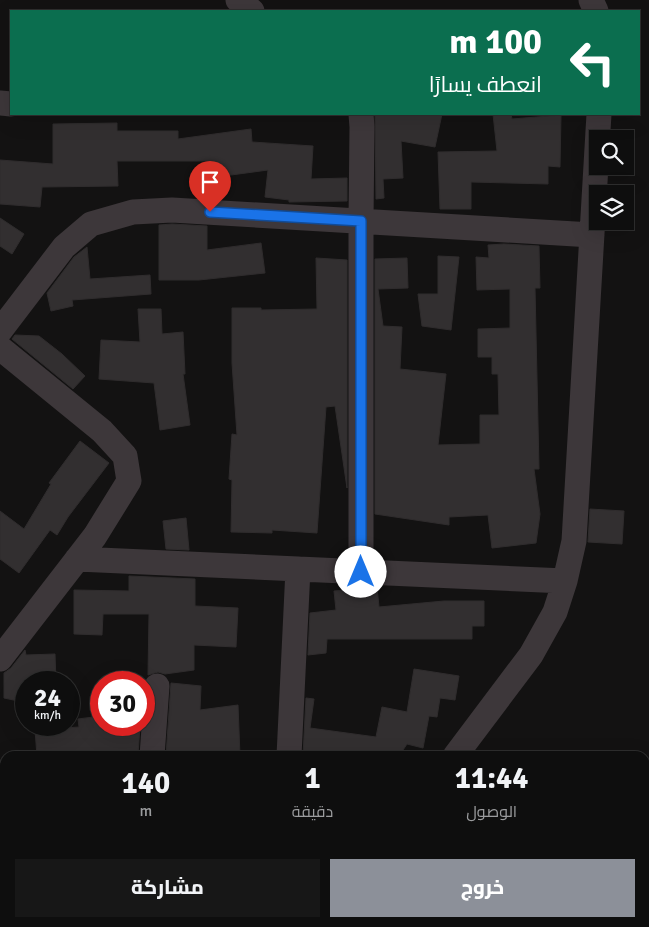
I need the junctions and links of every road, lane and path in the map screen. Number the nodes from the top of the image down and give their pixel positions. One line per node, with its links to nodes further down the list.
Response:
1 (238, 0): 2 (street)
2 (251, 10)
3 (361, 115): 5 (street)
4 (599, 115): 6 (street)
5 (361, 221): 6 (street); 7 (street); 11 (street)
6 (592, 235): 12 (street)
7 (0, 331)
8 (0, 348): 9 (street)
9 (77, 559): 10 (street); 13 (street)
10 (298, 569): 11 (street); 16 (street)
11 (361, 572): 12 (street)
12 (566, 581): 17 (street)
13 (0, 660)
14 (157, 686): 15 (street)
15 (152, 751)
16 (289, 751)
17 (459, 751)

